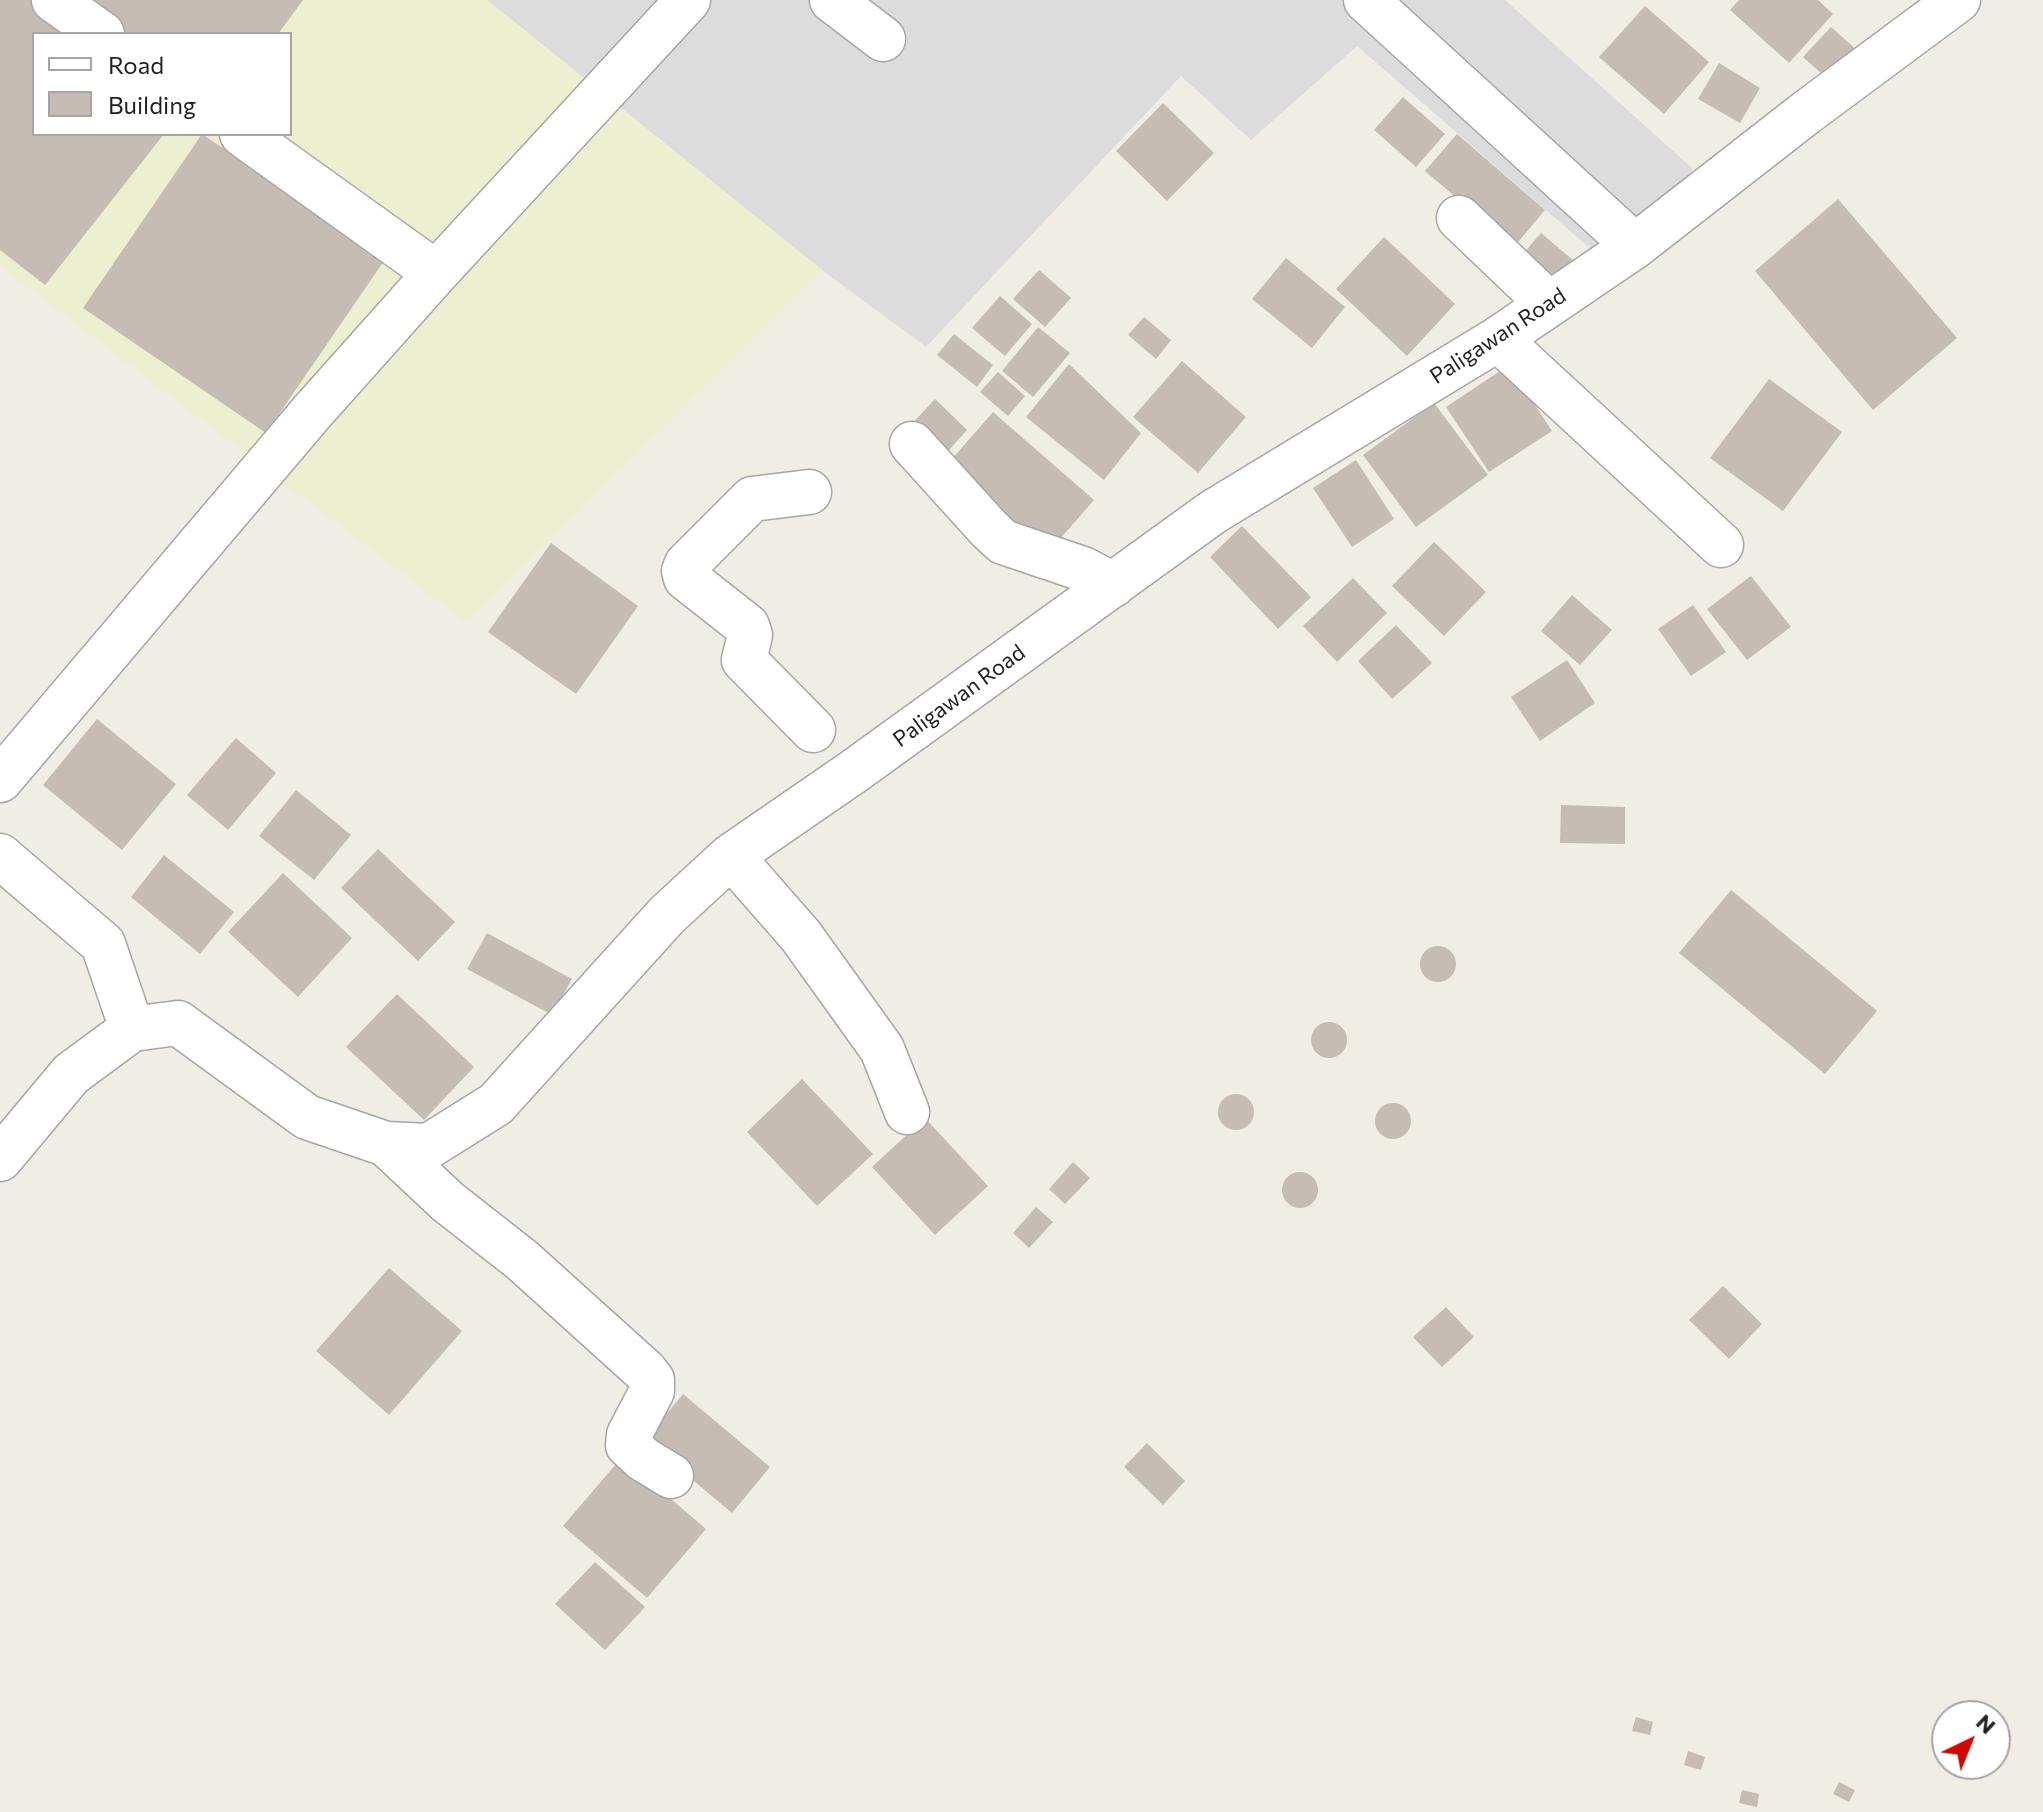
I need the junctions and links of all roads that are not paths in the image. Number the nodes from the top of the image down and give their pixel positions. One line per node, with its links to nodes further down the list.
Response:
1 (54, 0): 6 (street)
2 (688, 0): 11 (street)
3 (832, 0): 7 (street)
4 (1366, 0): 10 (street)
5 (1958, 0): 10 (street, Paligawan Road)
6 (99, 32)
7 (883, 39)
8 (245, 136): 11 (street)
9 (1459, 218): 12 (street)
10 (1635, 246): 12 (street, Paligawan Road)
11 (436, 273): 19 (street)
12 (1549, 304): 13 (street, Paligawan Road)
13 (1498, 339): 16 (street); 17 (street, Paligawan Road)
14 (912, 444): 17 (street)
15 (809, 492): 18 (street)
16 (1721, 545)
17 (1113, 585): 18 (street, Paligawan Road)
18 (832, 750): 21 (street, Paligawan Road)
19 (0, 780)
20 (0, 856): 22 (street)
21 (731, 856): 23 (street); 24 (street, Paligawan Road)
22 (132, 1029): 24 (street, Paligawan Road); 25 (street, Paligawan Road)
23 (907, 1112)
24 (386, 1144): 26 (street)
25 (0, 1159)
26 (671, 1476)

